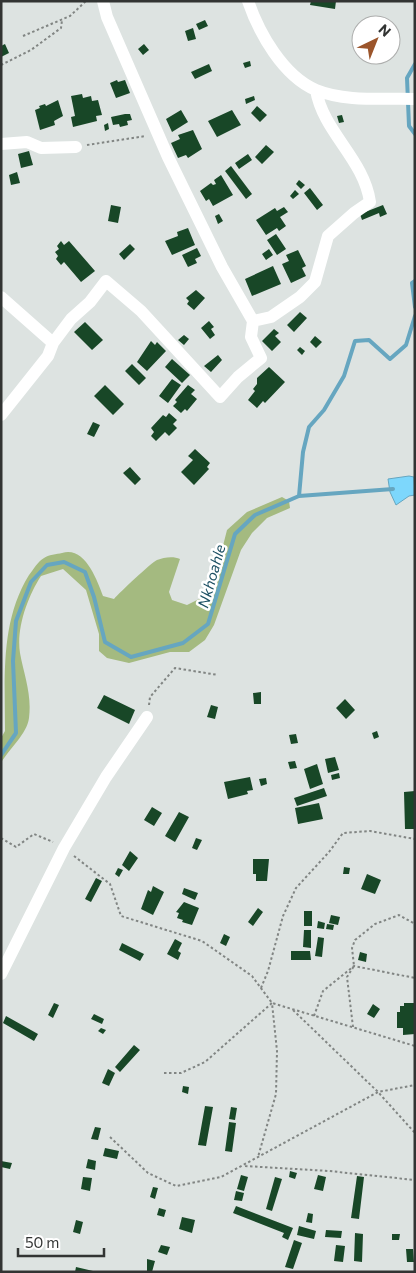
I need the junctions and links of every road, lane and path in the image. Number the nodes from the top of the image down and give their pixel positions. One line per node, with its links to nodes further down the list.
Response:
1 (86, 1): 4 (path)
2 (103, 1): 9 (street)
3 (251, 3): 7 (street)
4 (62, 20): 5 (path); 6 (path)
5 (23, 36)
6 (1, 64)
7 (316, 90): 8 (street); 13 (street)
8 (415, 99)
9 (159, 136): 11 (path); 13 (street)
10 (1, 144): 11 (street)
11 (76, 147)
12 (1, 297): 14 (street)
13 (253, 321): 14 (street)
14 (53, 343): 15 (street)
15 (1, 415)
16 (218, 675): 17 (path)
17 (147, 717): 20 (street)
18 (1, 838): 20 (path)
19 (415, 839): 25 (path)
20 (64, 848): 23 (street); 25 (path)
21 (415, 924): 22 (path)
22 (354, 966): 24 (path); 28 (path); 29 (path)
23 (1, 974)
24 (415, 978)
25 (261, 988): 26 (path)
26 (272, 1003): 27 (path); 31 (path); 36 (path)
27 (291, 1008): 28 (path); 33 (path)
28 (314, 1016): 29 (path)
29 (353, 1027): 30 (path)
30 (415, 1046)
31 (164, 1073)
32 (415, 1084): 33 (path)
33 (378, 1092): 34 (path); 36 (path)
34 (415, 1133)
35 (110, 1137): 37 (path)
36 (258, 1158): 37 (path)
37 (242, 1166): 38 (path)
38 (415, 1180)

